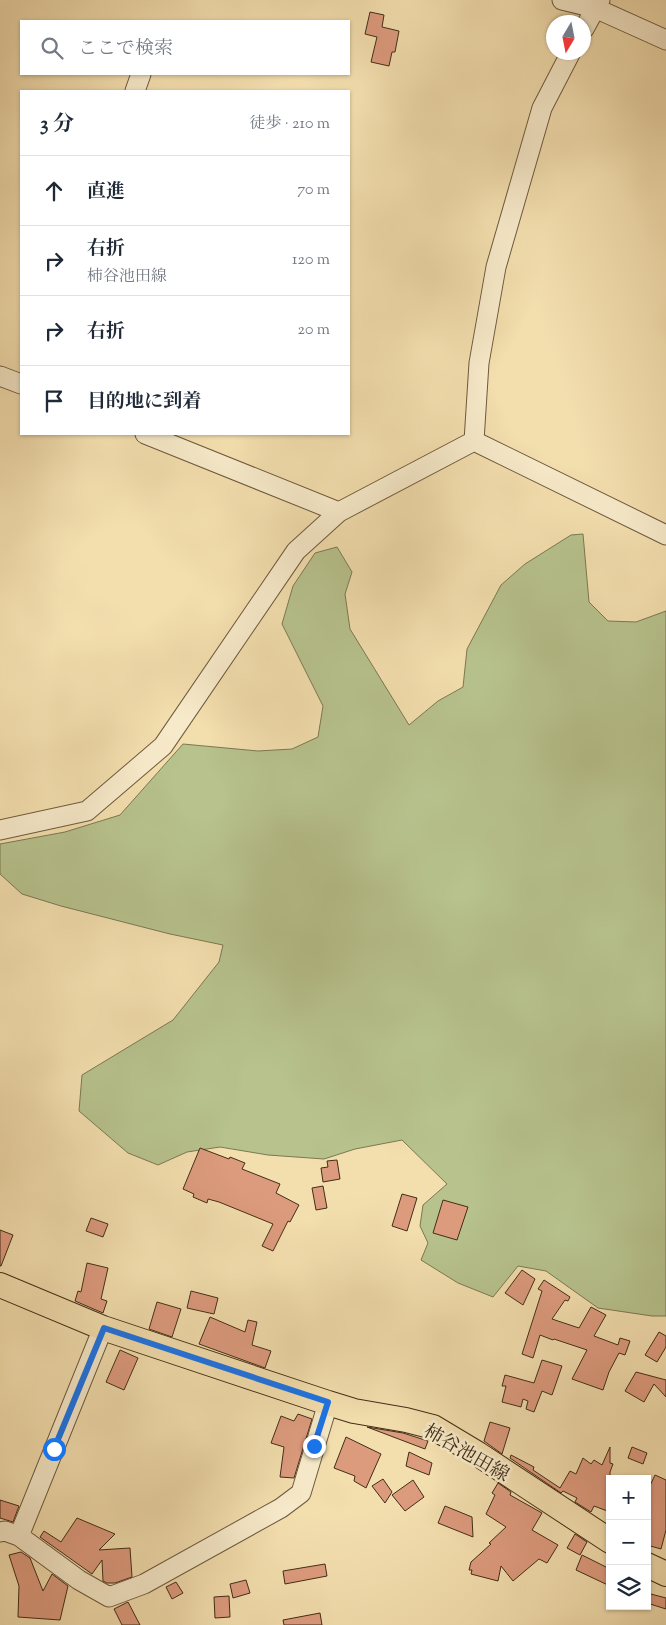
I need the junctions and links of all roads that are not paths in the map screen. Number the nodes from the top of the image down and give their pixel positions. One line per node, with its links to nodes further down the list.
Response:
1 (562, 0): 2 (street)
2 (597, 4): 3 (street); 4 (street)
3 (591, 16)
4 (666, 40)
5 (567, 60): 11 (street)
6 (141, 75): 7 (street)
7 (135, 90)
8 (0, 376): 9 (street)
9 (20, 384)
10 (147, 435): 12 (street)
11 (474, 441): 12 (street); 13 (street)
12 (339, 512): 14 (street)
13 (666, 535)
14 (0, 830)
15 (0, 1285): 16 (main road, 柿谷池田線)
16 (104, 1328): 17 (main road, 柿谷池田線); 19 (street)
17 (328, 1402): 19 (street); 20 (main road, 柿谷池田線)
18 (0, 1532): 19 (street)
19 (19, 1536)
20 (606, 1538)
21 (651, 1567): 22 (main road)
22 (666, 1574)

